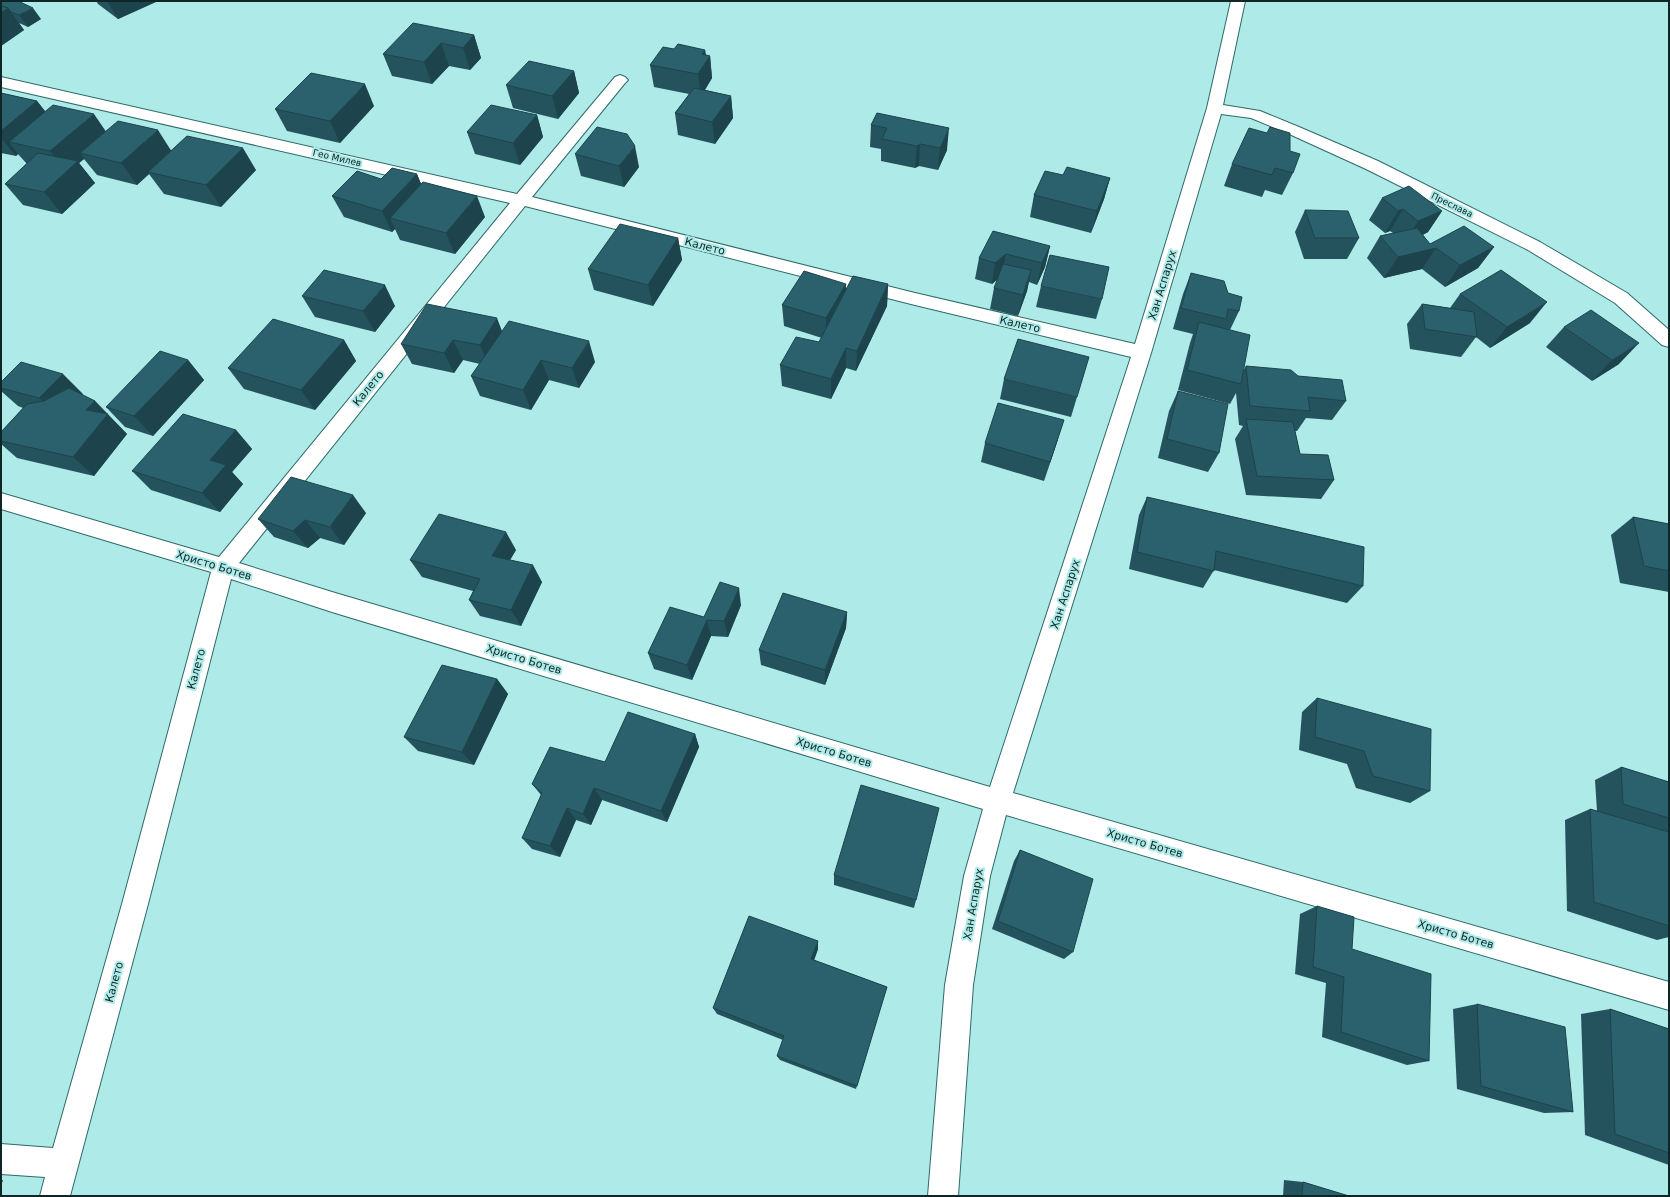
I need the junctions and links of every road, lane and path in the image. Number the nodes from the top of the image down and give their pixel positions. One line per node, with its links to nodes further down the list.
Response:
1 (1238, 1): 4 (street, Хан Аспарух)
2 (620, 80): 5 (street)
3 (1, 82): 5 (street, Гео Милев)
4 (1215, 108): 6 (street, Преслава); 7 (street, Хан Аспарух)
5 (521, 200): 7 (street, Калето); 9 (street, Калето)
6 (1669, 340)
7 (1142, 353): 10 (street, Хан Аспарух)
8 (1, 501): 9 (street, Христо Ботев)
9 (223, 567): 10 (street, Христо Ботев); 13 (street, Калето)
10 (998, 801): 11 (street, Христо Ботев); 15 (street, Хан Аспарух)
11 (1669, 996)
12 (1, 1159): 13 (street)
13 (63, 1164): 14 (street, Калето)
14 (55, 1196)
15 (943, 1196)

